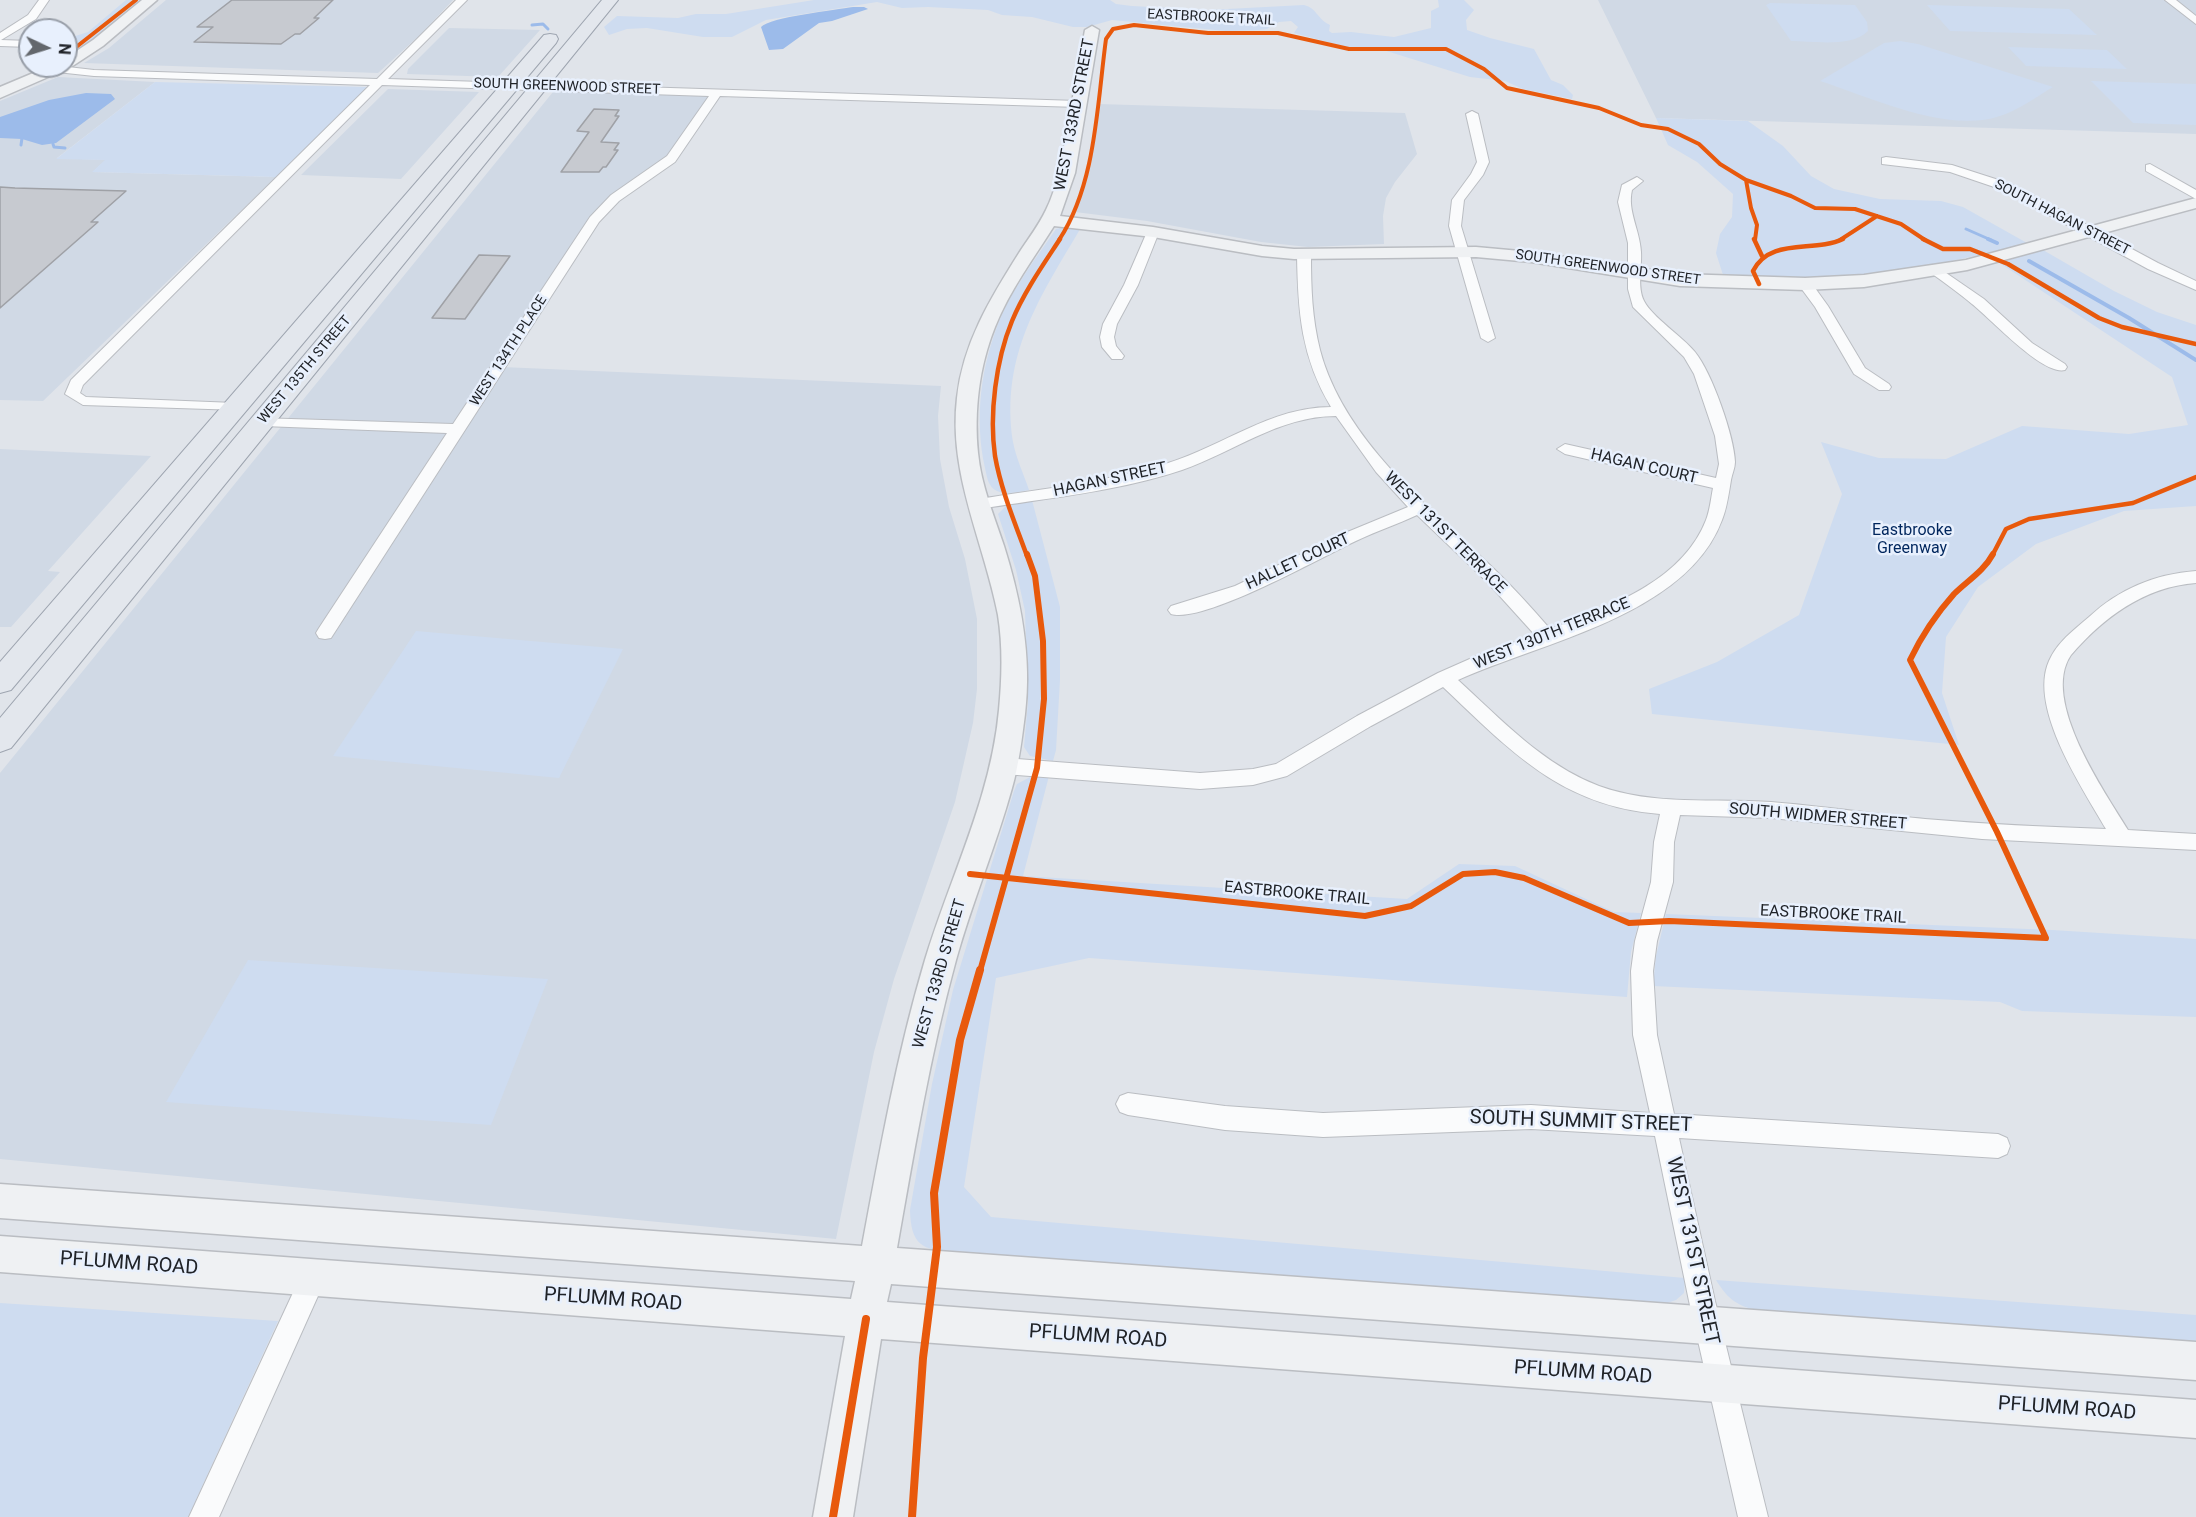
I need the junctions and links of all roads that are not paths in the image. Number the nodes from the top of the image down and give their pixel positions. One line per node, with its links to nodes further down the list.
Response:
1 (44, 0): 9 (street)
2 (150, 0): 12 (street)
3 (462, 0): 15 (street)
4 (584, 0): 16 (main road, WEST 135TH STREET)
5 (610, 0): 17 (main road, WEST 135TH STREET)
6 (2170, 0): 7 (street)
7 (2196, 21)
8 (1092, 30): 20 (street, WEST 133RD STREET)
9 (0, 37)
10 (0, 44): 11 (street)
11 (18, 44)
12 (78, 55)
13 (78, 70): 15 (street, SOUTH GREENWOOD STREET)
14 (34, 78): 19 (street)
15 (383, 81): 16 (street, SOUTH GREENWOOD STREET); 40 (street)
16 (510, 86): 17 (street, SOUTH GREENWOOD STREET); 40 (main road, WEST 135TH STREET)
17 (539, 87): 18 (street, SOUTH GREENWOOD STREET); 42 (main road, WEST 135TH STREET)
18 (717, 92): 20 (street, SOUTH GREENWOOD STREET); 43 (street, WEST 134TH PLACE)
19 (0, 93)
20 (1078, 104): 27 (street, WEST 133RD STREET)
21 (1472, 114): 30 (street)
22 (1886, 161): 29 (street, SOUTH HAGAN STREET)
23 (2150, 168): 25 (street)
24 (1637, 181): 33 (street, WEST 130TH TERRACE)
25 (2196, 195)
26 (2196, 203): 29 (street, SOUTH GREENWOOD STREET)
27 (1050, 220): 28 (street, SOUTH GREENWOOD STREET); 46 (street, WEST 133RD STREET)
28 (1153, 232): 31 (street, SOUTH GREENWOOD STREET); 37 (street)
29 (2089, 232): 32 (street, SOUTH GREENWOOD STREET); 35 (street, SOUTH HAGAN STREET)
30 (1463, 251): 31 (street, SOUTH GREENWOOD STREET); 33 (street, SOUTH GREENWOOD STREET); 36 (street)
31 (1304, 255): 41 (street, WEST 131ST TERRACE)
32 (1936, 270): 34 (street, SOUTH GREENWOOD STREET); 38 (street)
33 (1635, 274): 34 (street, SOUTH GREENWOOD STREET); 45 (street, WEST 130TH TERRACE)
34 (1805, 284): 39 (street)
35 (2196, 286)
36 (1488, 338)
37 (1117, 356)
38 (2060, 367)
39 (1884, 387)
40 (235, 407): 53 (main road, WEST 135TH STREET)
41 (1340, 412): 46 (street, HAGAN STREET); 47 (street, WEST 131ST TERRACE)
42 (262, 421): 43 (street); 54 (main road, WEST 135TH STREET)
43 (459, 429): 50 (street, WEST 134TH PLACE)
44 (1565, 449): 45 (street, HAGAN COURT)
45 (1723, 485): 51 (street, WEST 130TH TERRACE)
46 (979, 504): 55 (street, WEST 133RD STREET)
47 (1418, 509): 49 (street, HALLET COURT); 51 (street, WEST 131ST TERRACE)
48 (2196, 577): 57 (street)
49 (1177, 610)
50 (325, 633)
51 (1547, 637): 52 (street, WEST 130TH TERRACE)
52 (1444, 678): 55 (street, WEST 130TH TERRACE); 56 (street, SOUTH WIDMER STREET)
53 (0, 681)
54 (0, 740)
55 (1004, 766): 64 (street, WEST 133RD STREET)
56 (1672, 808): 57 (street, SOUTH WIDMER STREET); 60 (street, WEST 131ST STREET)
57 (2122, 838): 58 (street, SOUTH WIDMER STREET)
58 (2196, 842)
59 (1128, 1104): 60 (street, SOUTH SUMMIT STREET)
60 (1666, 1124): 61 (street, SOUTH SUMMIT STREET); 67 (street, WEST 131ST STREET)
61 (1998, 1146)
62 (0, 1201): 64 (street)
63 (0, 1254): 65 (street, PFLUMM ROAD)
64 (876, 1264): 66 (street, WEST 133RD STREET); 67 (street)
65 (313, 1278): 66 (street, PFLUMM ROAD); 71 (street)
66 (866, 1319): 69 (street, PFLUMM ROAD); 72 (street, WEST 133RD STREET)
67 (1707, 1325): 68 (street); 69 (street, WEST 131ST STREET)
68 (2196, 1361)
69 (1720, 1383): 70 (street, PFLUMM ROAD); 73 (street, WEST 131ST STREET)
70 (2196, 1419)
71 (204, 1517)
72 (833, 1517)
73 (1753, 1517)

